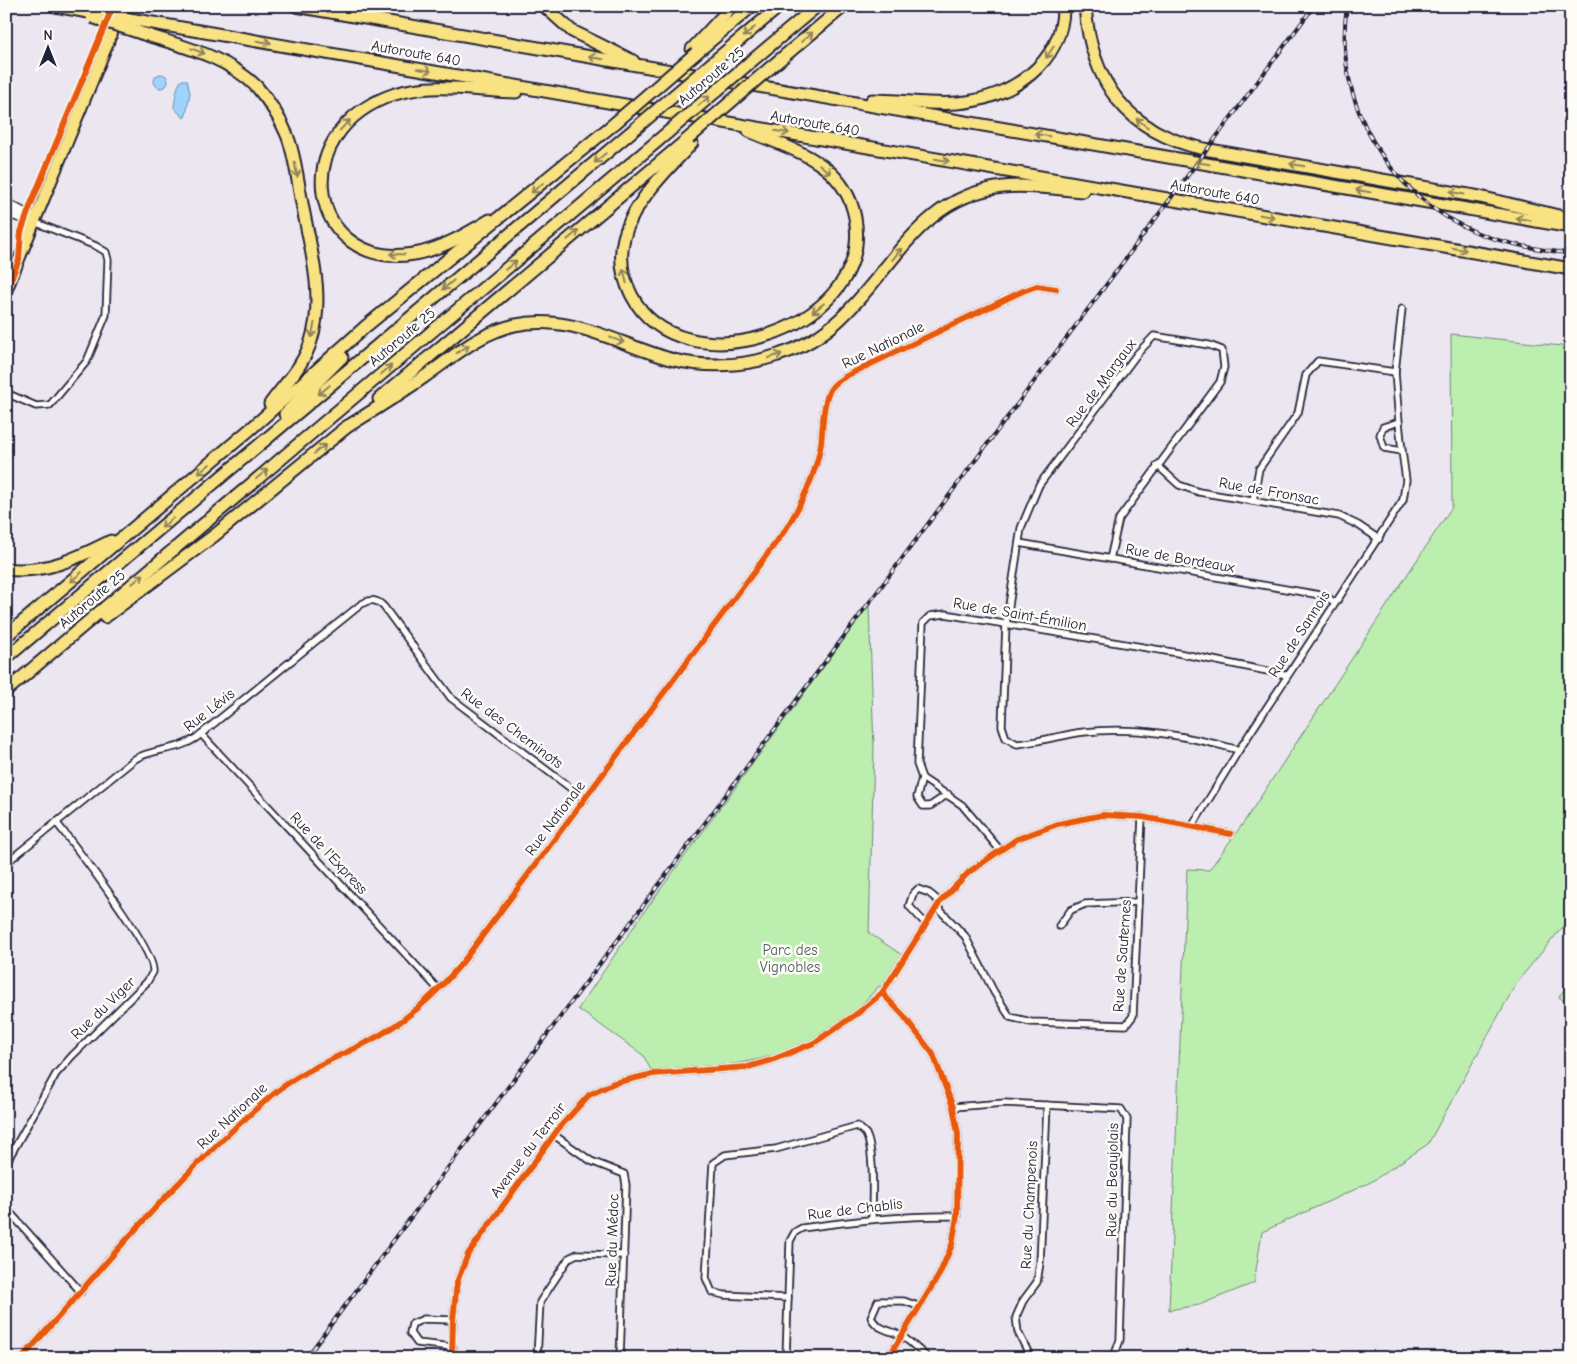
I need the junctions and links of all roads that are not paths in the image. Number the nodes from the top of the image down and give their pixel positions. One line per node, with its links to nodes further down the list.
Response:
1 (123, 6): 24 (main road)
2 (296, 6): 14 (highway, Autoroute 640, one-way to 2)
3 (544, 6): 14 (highway)
4 (732, 6): 13 (highway)
5 (752, 6): 13 (highway)
6 (780, 6): 38 (highway, Autoroute 25, one-way to 38, bridge)
7 (817, 6): 50 (highway, Autoroute 25, one-way to 7, bridge)
8 (844, 6): 18 (highway, one-way to 8, bridge)
9 (1062, 6): 16 (highway, one-way to 16)
10 (1085, 6): 23 (highway, one-way to 10)
11 (58, 7): 12 (highway)
12 (93, 15): 15 (highway, Autoroute 640, one-way to 15, bridge); 34 (highway, one-way to 34, bridge)
13 (692, 53): 21 (highway, one-way to 21, bridge)
14 (644, 66): 16 (highway, Autoroute 640)
15 (553, 92): 17 (highway, Autoroute 640); 21 (highway, one-way to 15)
16 (846, 101): 25 (highway, Autoroute 640, one-way to 16)
17 (734, 124): 18 (highway, one-way to 18); 19 (highway, Autoroute 640, one-way to 19)
18 (692, 138): 35 (highway, one-way to 18)
19 (1156, 197): 27 (highway, Autoroute 640, one-way to 27); 35 (highway, one-way to 19)
20 (6, 203): 24 (street)
21 (518, 204): 26 (highway)
22 (6, 213): 24 (street)
23 (1571, 219)
24 (38, 222): 29 (main road); 32 (street)
25 (1571, 227)
26 (449, 260): 34 (highway); 38 (highway)
27 (1571, 269)
28 (1056, 289): 57 (street, Rue Nationale)
29 (6, 291)
30 (1402, 309): 31 (street, Rue de Sannois)
31 (1395, 372): 33 (street, Rue de Sannois); 39 (street)
32 (6, 393)
33 (1398, 422): 36 (street, Rue de Sannois); 36 (street)
34 (254, 426): 40 (highway, one-way to 40)
35 (342, 430): 50 (highway, one-way to 35)
36 (1402, 452): 41 (street, Rue de Sannois)
37 (1157, 465): 39 (street, Rue de Fronsac); 42 (street, Rue de Margaux); 43 (street, Rue de Margaux)
38 (230, 469): 49 (highway, Autoroute 25, one-way to 49)
39 (1253, 501): 41 (street, Rue de Fronsac)
40 (126, 534): 44 (highway); 48 (highway, one-way to 48)
41 (1379, 539): 46 (street, Rue de Sannois)
42 (1019, 543): 43 (street, Rue de Bordeaux); 47 (street, Rue de Margaux)
43 (1110, 559): 46 (street, Rue de Bordeaux)
44 (6, 569)
45 (374, 600): 53 (street, Rue Lévis); 57 (street, Rue des Cheminots)
46 (1335, 602): 51 (street, Rue de Sannois)
47 (1006, 625): 51 (street, Rue de Saint-Émilion); 54 (street, Rue de Margaux); 55 (street, Rue de Saint-Émilion)
48 (6, 636)
49 (6, 658)
50 (35, 668): 52 (highway, Autoroute 25)
51 (1287, 675): 54 (street, Rue de Sannois)
52 (6, 691)
53 (201, 734): 59 (street, Rue Lévis); 68 (street, Rue de l'Express)
54 (1239, 750): 60 (street, Rue de Sannois)
55 (922, 778): 56 (street); 56 (street)
56 (948, 794): 62 (street)
57 (585, 799): 68 (street, Rue Nationale)
58 (1142, 816): 60 (street, Avenue du Terroir); 62 (street, Avenue du Terroir); 64 (street, Rue de Sauternes)
59 (56, 822): 63 (street, Rue Lévis); 73 (street, Rue du Viger)
60 (1193, 825): 61 (street, Avenue du Terroir)
61 (1231, 834)
62 (1000, 850): 65 (street, Avenue du Terroir)
63 (6, 863)
64 (1138, 902): 65 (street, Rue de Sauternes); 67 (street)
65 (939, 905): 66 (street, Avenue du Terroir); 66 (street)
66 (926, 924): 69 (street, Avenue du Terroir)
67 (1059, 926)
68 (438, 989): 78 (street, Rue Nationale)
69 (882, 993): 71 (street); 72 (street, Avenue du Terroir)
70 (1047, 1105): 71 (street, Rue du Beaujolais); 91 (street, Rue du Champenois); 92 (street, Rue du Beaujolais)
71 (953, 1107): 75 (street)
72 (554, 1135): 77 (street, Rue du Médoc); 81 (street, Avenue du Terroir)
73 (6, 1163)
74 (6, 1208): 78 (street)
75 (956, 1216): 76 (street, Rue de Chablis); 80 (street)
76 (872, 1218): 79 (street, Rue de Chablis); 79 (street)
77 (624, 1255): 86 (street); 87 (street, Rue du Médoc)
78 (81, 1292): 84 (street, Rue Nationale)
79 (788, 1298): 88 (street, Rue de Chablis)
80 (918, 1306): 82 (street); 82 (street)
81 (453, 1320): 83 (street, Avenue du Terroir); 83 (street)
82 (901, 1336): 89 (street); 90 (street)
83 (453, 1347): 85 (street, Avenue du Terroir)
84 (22, 1358)
85 (452, 1358)
86 (537, 1358)
87 (620, 1358)
88 (786, 1358)
89 (888, 1358)
90 (928, 1358)
91 (1031, 1358)
92 (1109, 1358)

